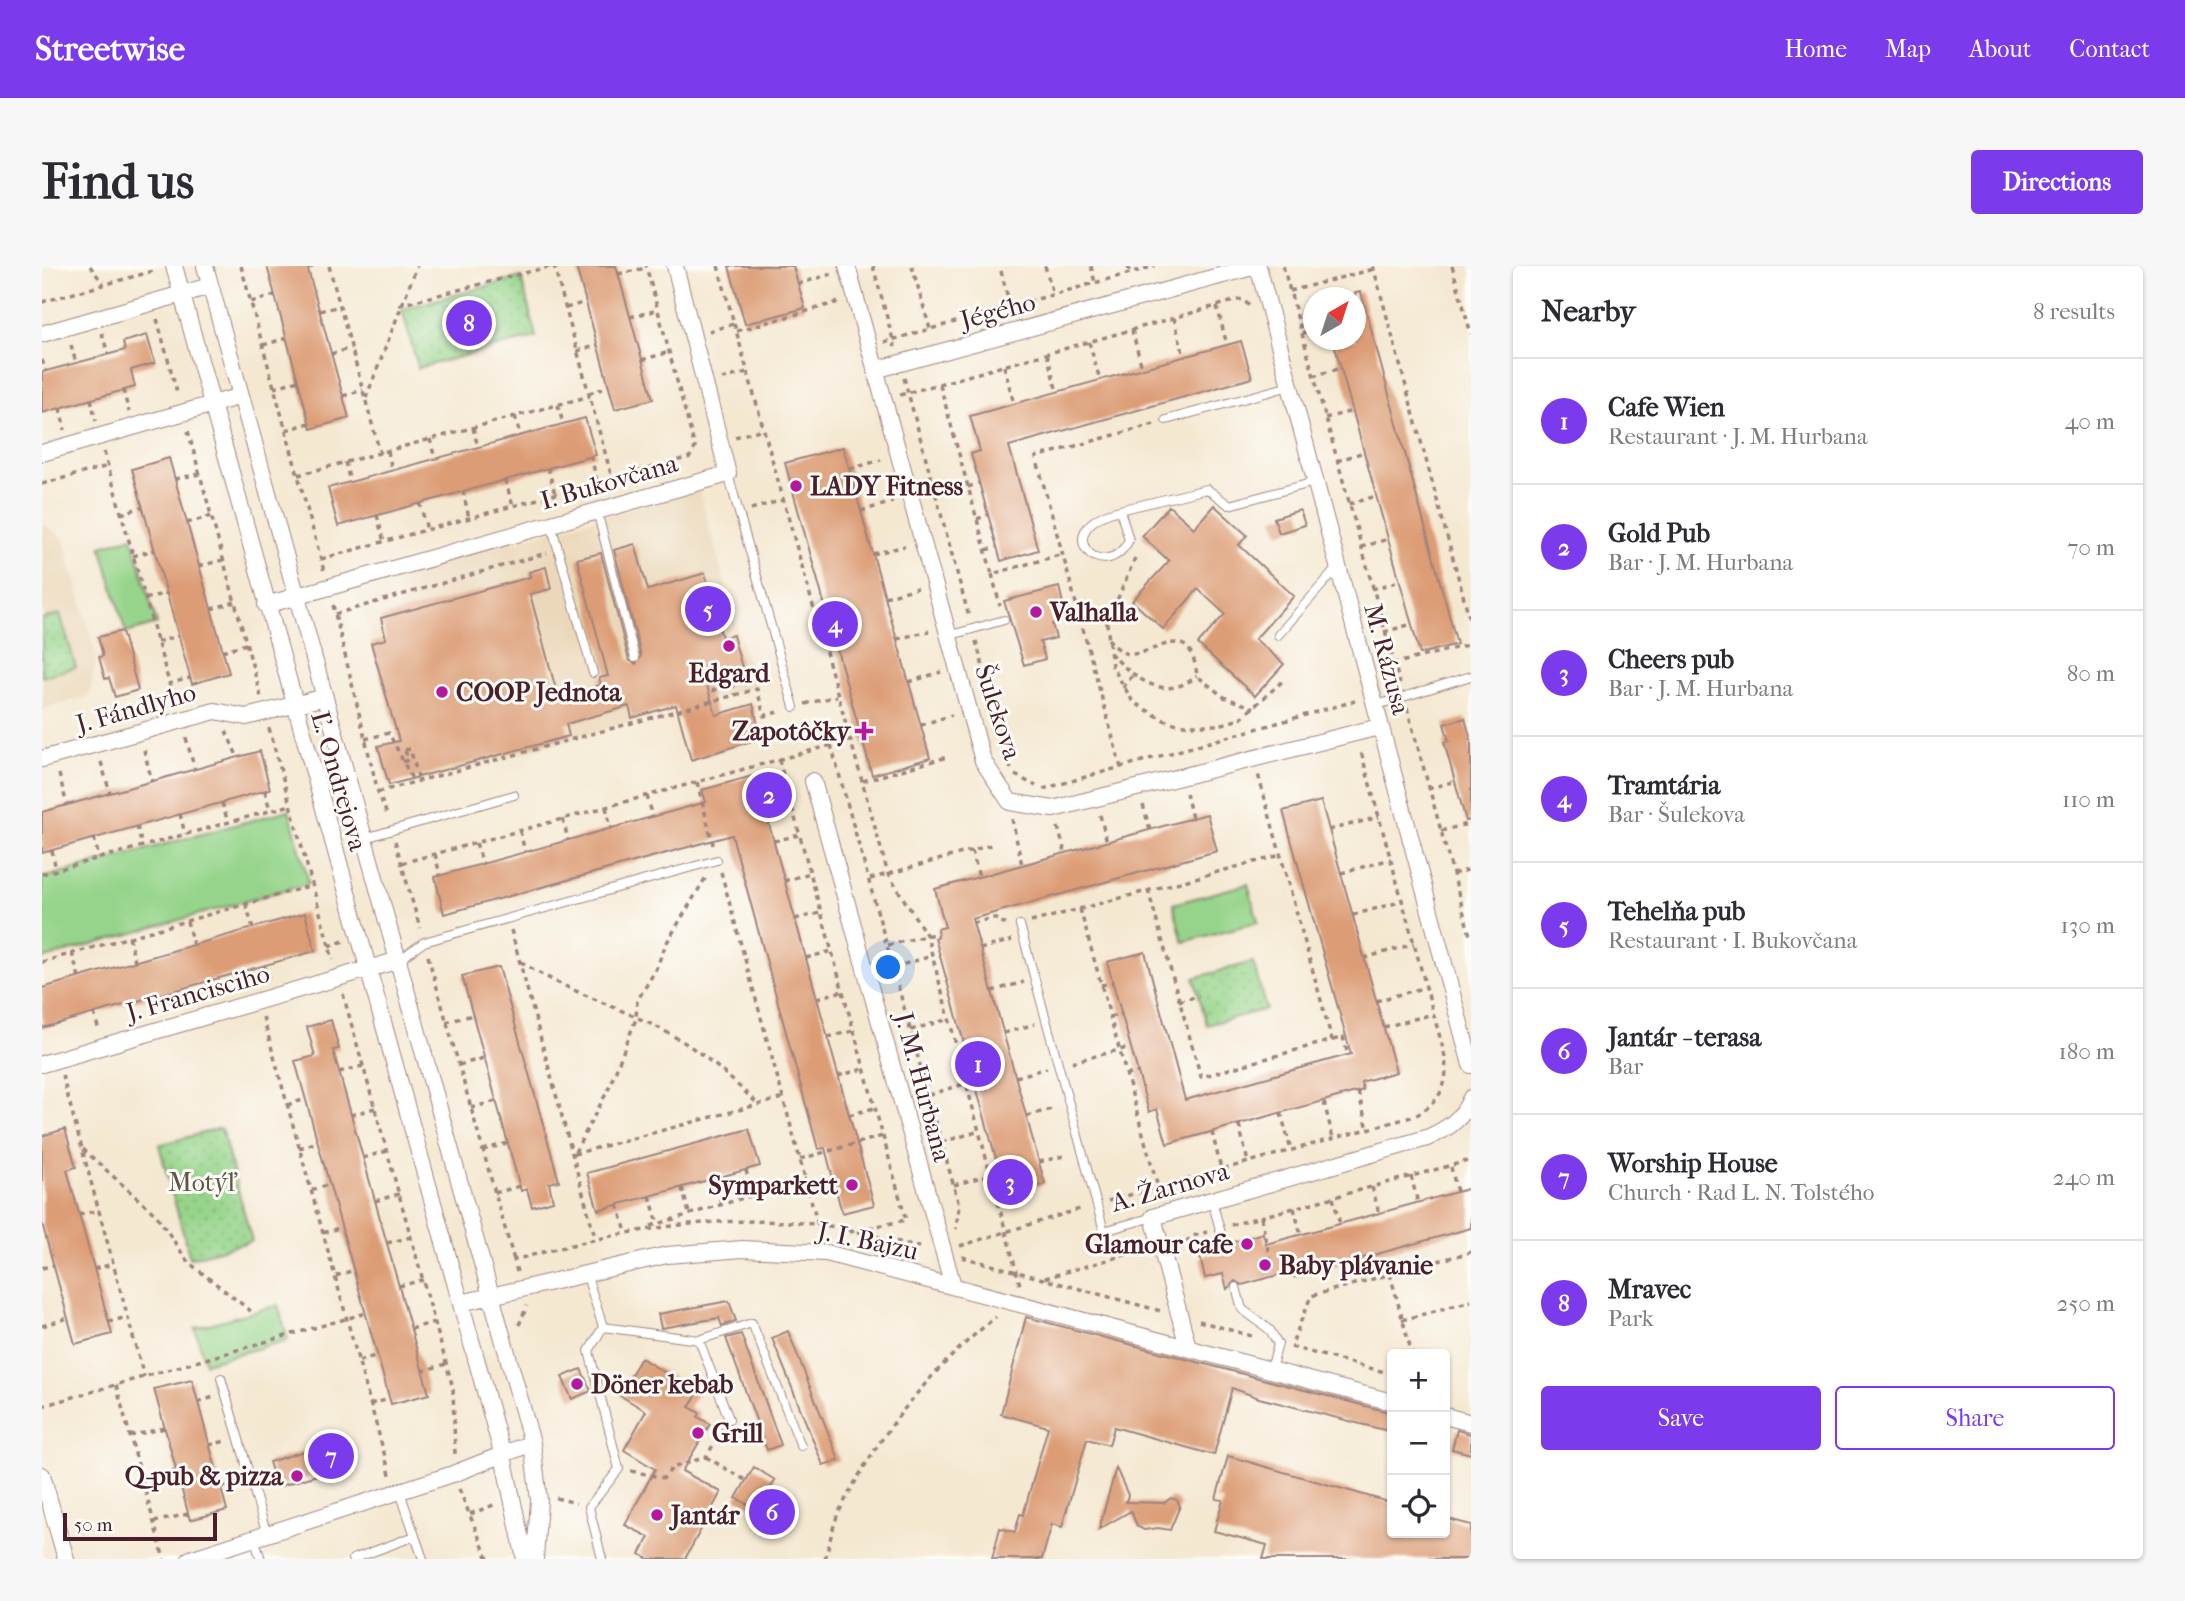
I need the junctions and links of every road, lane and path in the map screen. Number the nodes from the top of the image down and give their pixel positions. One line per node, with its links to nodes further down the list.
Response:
1 (90, 266): 31 (path)
2 (174, 266): 34 (street, Ľ. Ondrejova)
3 (205, 266): 32 (street, Ľ. Ondrejova)
4 (241, 266): 38 (path)
5 (316, 266): 24 (path)
6 (329, 266): 43 (path)
7 (417, 266): 42 (path)
8 (553, 266): 42 (path); 46 (path)
9 (675, 266): 89 (street)
10 (718, 266): 52 (path)
11 (847, 266): 67 (street, Šulekova)
12 (873, 266): 61 (path)
13 (912, 266): 54 (path)
14 (1045, 266): 36 (path)
15 (1091, 266): 29 (path)
16 (1128, 266): 26 (path)
17 (1155, 266): 26 (path)
18 (1257, 266): 79 (street, Jégého); 91 (street, M. Rázusa)
19 (1283, 266): 33 (path)
20 (1452, 266): 59 (path)
21 (646, 267): 27 (path); 47 (path)
22 (1374, 267): 33 (path); 197 (path)
23 (157, 268): 31 (path); 41 (path)
24 (308, 268)
25 (1001, 271): 44 (path)
26 (1130, 273): 29 (path)
27 (618, 274)
28 (832, 274): 30 (path)
29 (1095, 283): 36 (path)
30 (798, 284)
31 (104, 285): 37 (path)
32 (211, 286): 34 (street); 98 (street, Ľ. Ondrejova)
33 (1290, 291): 57 (path)
34 (181, 295): 41 (street); 102 (street, Ľ. Ondrejova)
35 (275, 295): 38 (path)
36 (1053, 295): 44 (path)
37 (42, 302)
38 (251, 302): 64 (path)
39 (586, 302): 46 (path)
40 (839, 302): 56 (path)
41 (152, 303): 58 (street); 106 (path)
42 (399, 305): 100 (path)
43 (340, 306): 48 (path); 68 (path)
44 (1010, 306): 54 (path)
45 (1217, 306): 49 (path); 51 (path); 66 (path)
46 (566, 308): 70 (path)
47 (658, 310): 50 (path); 71 (path)
48 (320, 311)
49 (1254, 311)
50 (630, 317)
51 (1174, 318): 55 (path); 75 (path)
52 (734, 324): 53 (path); 56 (path)
53 (721, 327)
54 (930, 329): 61 (path)
55 (1132, 330): 63 (path); 81 (path)
56 (736, 331): 85 (path)
57 (1301, 333): 86 (path)
58 (42, 334)
59 (1471, 334)
60 (287, 338): 64 (path)
61 (893, 339): 67 (path); 79 (path)
62 (104, 341): 72 (path)
63 (1089, 342): 74 (path); 88 (path)
64 (263, 345): 92 (path)
65 (598, 345): 70 (path)
66 (1227, 345)
67 (869, 346): 83 (street, Šulekova)
68 (351, 348): 73 (path); 94 (path)
69 (72, 350): 78 (path)
70 (578, 351): 97 (path)
71 (669, 352): 77 (path); 134 (path)
72 (108, 354)
73 (331, 354)
74 (1047, 354): 80 (path); 95 (path)
75 (1184, 356)
76 (42, 360): 84 (path)
77 (642, 360)
78 (76, 363)
79 (900, 363): 83 (street, Jégého); 96 (path)
80 (1004, 366): 90 (path); 103 (path)
81 (1142, 368)
82 (1341, 368): 86 (path)
83 (875, 370): 101 (street, Šulekova)
84 (46, 372)
85 (747, 372): 89 (path); 146 (path)
86 (1313, 376): 108 (path)
87 (298, 380): 92 (path)
88 (1100, 380)
89 (706, 384): 132 (street)
90 (940, 384): 96 (path); 142 (path)
91 (1290, 386): 109 (lane); 139 (street, M. Rázusa)
92 (274, 387): 113 (path)
93 (609, 387): 97 (path)
94 (363, 390): 99 (path); 100 (path)
95 (1057, 392)
96 (908, 393): 101 (path); 198 (path)
97 (589, 394): 104 (path); 134 (path)
98 (241, 396): 102 (street); 187 (street, Ľ. Ondrejova)
99 (343, 396)
100 (366, 399): 121 (path)
101 (883, 400): 203 (street, Šulekova)
102 (211, 404): 106 (street); 192 (street, Ľ. Ondrejova)
103 (1014, 404)
104 (558, 405): 107 (path); 111 (path)
105 (1353, 411): 108 (path)
106 (183, 412): 115 (street); 131 (path)
107 (515, 416): 112 (path); 114 (path)
108 (1325, 418): 125 (path)
109 (1166, 420)
110 (310, 423): 113 (path)
111 (563, 424)
112 (473, 428): 116 (path); 117 (path)
113 (286, 430): 133 (path)
114 (520, 435)
115 (100, 436): 120 (street); 127 (path)
116 (430, 439): 118 (path); 123 (path)
117 (478, 447)
118 (388, 451): 121 (path); 130 (path)
119 (1364, 452): 125 (path)
120 (42, 453)
121 (380, 453): 126 (path)
122 (591, 456): 138 (path)
123 (435, 459)
124 (883, 459): 129 (path)
125 (1337, 461): 149 (path)
126 (345, 462): 133 (path); 137 (path)
127 (108, 466): 141 (path); 156 (path)
128 (548, 468): 144 (path)
129 (850, 469)
130 (392, 471)
131 (200, 474): 135 (path); 159 (path)
132 (728, 474): 153 (street, I. Bukovčana); 155 (lane)
133 (298, 475): 177 (path)
134 (612, 478): 138 (path)
135 (175, 479)
136 (505, 480): 150 (path)
137 (350, 482)
138 (597, 482): 144 (path)
139 (1315, 482): 152 (lane); 180 (street, M. Rázusa)
140 (979, 483): 142 (path)
141 (42, 484)
142 (968, 487): 161 (path)
143 (463, 491): 160 (path)
144 (555, 494): 150 (path)
145 (1376, 496): 149 (path)
146 (783, 500): 155 (path); 226 (path)
147 (895, 501): 154 (path)
148 (420, 503): 164 (path)
149 (1349, 504): 170 (path)
150 (513, 506): 160 (path)
151 (142, 507): 156 (path)
152 (1120, 510): 166 (lane); 166 (lane)
153 (597, 511): 163 (street, I. Bukovčana); 211 (lane)
154 (861, 511)
155 (741, 512): 231 (lane)
156 (121, 514): 176 (path)
157 (377, 515): 167 (path)
158 (988, 515): 161 (path)
159 (211, 516): 162 (path); 178 (path)
160 (469, 518): 164 (path)
161 (977, 519): 173 (path)
162 (187, 523)
163 (551, 524): 172 (lane); 187 (street, I. Bukovčana)
164 (427, 530): 167 (path)
165 (1388, 539): 170 (path)
166 (1129, 540): 205 (path)
167 (384, 542): 177 (path)
168 (907, 545): 174 (path)
169 (997, 547): 173 (path)
170 (1361, 547): 185 (path)
171 (154, 550): 176 (path)
172 (559, 550): 194 (path); 214 (lane)
173 (985, 550): 181 (path)
174 (873, 554)
175 (1063, 554): 181 (path)
176 (133, 556): 189 (path)
177 (321, 559): 182 (path)
178 (223, 560): 179 (path); 191 (path)
179 (199, 566)
180 (1337, 568): 202 (lane); 230 (street, M. Rázusa)
181 (992, 574): 195 (path)
182 (325, 575)
183 (1400, 581): 185 (path)
184 (919, 588): 188 (path)
185 (1372, 589): 200 (path)
186 (166, 593): 189 (path)
187 (297, 596): 192 (street); 227 (street, Ľ. Ondrejova)
188 (885, 597)
189 (145, 599): 206 (path)
190 (332, 599): 194 (path)
191 (235, 602): 193 (path); 207 (path)
192 (266, 605): 229 (street, Ľ. Ondrejova)
193 (211, 609)
194 (335, 614): 238 (path)
195 (1004, 620): 198 (lane)
196 (1412, 624): 200 (path)
197 (1471, 624)
198 (973, 629): 203 (lane); 224 (path)
199 (931, 630): 204 (path)
200 (1384, 632): 212 (path)
201 (178, 635): 206 (path)
202 (1278, 635)
203 (948, 636): 246 (street, Šulekova)
204 (897, 639)
205 (1107, 639): 210 (path); 216 (path)
206 (157, 642): 221 (path)
207 (246, 644): 209 (path); 233 (path)
208 (1471, 644): 212 (path)
209 (222, 651)
210 (1110, 653): 215 (path); 222 (path)
211 (635, 658)
212 (1393, 664): 228 (path)
213 (943, 672): 220 (path)
214 (593, 673)
215 (1132, 676): 216 (path); 222 (path)
216 (1197, 676): 232 (path)
217 (1471, 676): 228 (lane)
218 (190, 678): 221 (path)
219 (1285, 678): 232 (path)
220 (909, 682)
221 (168, 684): 235 (path)
222 (1122, 688): 232 (path)
223 (712, 691): 225 (path)
224 (1359, 693)
225 (735, 694): 231 (path); 252 (path)
226 (837, 696): 231 (path); 239 (path)
227 (325, 697): 229 (street, J. Fándlyho); 293 (street, Ľ. Ondrejova)
228 (1404, 697): 230 (lane); 260 (path)
229 (293, 705): 233 (street, J. Fándlyho); 360 (street, Ľ. Ondrejova)
230 (1374, 706): 237 (street, M. Rázusa)
231 (794, 707)
232 (1254, 708)
233 (265, 713): 235 (street, J. Fándlyho); 271 (path)
234 (954, 714): 236 (path)
235 (181, 721): 247 (street, J. Fándlyho)
236 (921, 725)
237 (1379, 727): 246 (street, Šulekova); 399 (street, M. Rázusa)
238 (365, 739): 249 (path); 262 (path)
239 (850, 740): 241 (path); 256 (path)
240 (234, 745): 245 (path)
241 (831, 745): 248 (path); 322 (path)
242 (1361, 752): 277 (path)
243 (947, 757): 256 (path)
244 (191, 758): 251 (path)
245 (238, 758)
246 (1254, 759): 306 (path)
247 (42, 760)
248 (779, 760): 259 (path); 291 (path)
249 (403, 762): 252 (path); 255 (path)
250 (149, 769): 258 (path)
251 (195, 770)
252 (419, 780): 255 (path)
253 (813, 780): 495 (street, J. M. Hurbana)
254 (107, 781): 265 (path)
255 (413, 781): 262 (path)
256 (863, 781): 318 (path)
257 (1455, 781): 260 (path)
258 (152, 782)
259 (696, 782): 267 (path); 309 (path)
260 (1428, 789): 289 (path)
261 (265, 791): 273 (path)
262 (378, 792): 285 (path)
263 (1185, 792): 278 (path)
264 (64, 793): 270 (path)
265 (110, 793)
266 (514, 795): 285 (lane)
267 (647, 796): 272 (path); 276 (path)
268 (222, 803): 280 (path)
269 (1143, 803): 286 (path)
270 (67, 805)
271 (291, 805): 273 (path); 324 (path)
272 (606, 807): 279 (path); 284 (path)
273 (270, 810): 280 (path)
274 (180, 814): 290 (path)
275 (1100, 815): 297 (path)
276 (653, 817)
277 (1379, 817): 287 (path); 308 (path)
278 (1192, 818)
279 (563, 819): 288 (path); 295 (path)
280 (228, 822): 290 (path)
281 (1467, 824): 289 (path)
282 (137, 827): 300 (path)
283 (1058, 827): 304 (path)
284 (611, 828)
285 (392, 830): 293 (lane); 310 (path)
286 (1150, 830)
287 (1329, 830)
288 (520, 831): 298 (path); 303 (path)
289 (1441, 831): 319 (path)
290 (185, 834): 300 (path)
291 (800, 834): 296 (path); 315 (path)
292 (94, 838): 307 (path)
293 (365, 838): 354 (street, Ľ. Ondrejova)
294 (1014, 839): 312 (path)
295 (568, 840)
296 (774, 841)
297 (1107, 842)
298 (477, 843): 305 (path); 311 (path)
299 (991, 845): 302 (path)
300 (142, 846): 307 (path)
301 (51, 850): 314 (path)
302 (972, 851): 318 (path); 321 (path)
303 (525, 852)
304 (1065, 853)
305 (435, 854): 310 (path); 320 (path)
306 (1281, 855): 325 (path); 394 (path)
307 (99, 858): 314 (path)
308 (1391, 859): 316 (path); 326 (path)
309 (717, 860): 333 (lane); 384 (path); 409 (path)
310 (402, 863): 344 (path)
311 (483, 863)
312 (1021, 865)
313 (1471, 869): 319 (path)
314 (56, 870): 317 (path)
315 (810, 873): 323 (path); 329 (path)
316 (1341, 873)
317 (42, 874)
318 (888, 874): 322 (path); 340 (path)
319 (1453, 874): 332 (path)
320 (440, 875)
321 (979, 877)
322 (870, 879): 347 (path)
323 (784, 881)
324 (313, 885): 327 (path); 363 (path)
325 (1148, 890): 328 (path); 376 (path)
326 (1403, 901): 330 (path); 345 (path)
327 (246, 904): 335 (path); 338 (path)
328 (1080, 909): 337 (path); 367 (path)
329 (821, 912): 334 (path); 349 (path)
330 (1353, 915)
331 (1471, 915): 332 (path)
332 (1465, 916): 343 (path)
333 (508, 918): 344 (lane); 356 (path)
334 (795, 919)
335 (187, 921): 341 (path); 346 (path)
336 (973, 923): 337 (path)
337 (1020, 925): 342 (lane, A. Žarnova)
338 (253, 928)
339 (938, 933): 340 (path)
340 (927, 936): 347 (path); 351 (path)
341 (129, 937): 350 (path); 355 (path)
342 (1024, 937): 348 (path); 364 (lane, A. Žarnova)
343 (1471, 939)
344 (424, 942): 354 (lane); 387 (path)
345 (1414, 944): 353 (path); 368 (path)
346 (193, 945)
347 (888, 945): 359 (path)
348 (980, 949)
349 (832, 951): 352 (path); 369 (path)
350 (72, 953): 357 (path); 361 (path)
351 (932, 956): 359 (path); 385 (path)
352 (806, 958)
353 (1364, 958)
354 (399, 960): 360 (street); 515 (street, Ľ. Ondrejova)
355 (135, 961)
356 (520, 961): 384 (path); 439 (path)
357 (42, 962)
358 (264, 965): 362 (path)
359 (894, 967): 391 (path)
360 (367, 970): 363 (street, J. Francisciho); 517 (street, Ľ. Ondrejova)
361 (79, 977)
362 (267, 977)
363 (339, 978): 375 (street, J. Francisciho); 400 (path)
364 (1035, 979): 370 (path); 386 (lane, A. Žarnova)
365 (207, 981): 371 (path)
366 (1113, 983): 367 (path)
367 (1101, 985): 383 (path)
368 (1426, 987): 377 (path); 381 (path)
369 (843, 991): 374 (path); 390 (path)
370 (992, 991)
371 (210, 993)
372 (1199, 996): 376 (path)
373 (150, 998): 378 (path)
374 (817, 998)
375 (258, 1001): 397 (street, J. Francisciho); 416 (path)
376 (1179, 1001): 394 (path)
377 (1376, 1001)
378 (153, 1009)
379 (94, 1013): 388 (path)
380 (1122, 1014): 383 (path)
381 (1433, 1014): 389 (path); 425 (path)
382 (472, 1015): 387 (path)
383 (1110, 1017): 404 (path)
384 (636, 1019): 413 (path); 439 (path)
385 (949, 1019): 391 (path); 406 (path)
386 (1047, 1021): 392 (path); 414 (lane, A. Žarnova)
387 (446, 1022): 398 (path)
388 (97, 1025)
389 (1384, 1027)
390 (854, 1030): 393 (path); 401 (path)
391 (911, 1030): 408 (path)
392 (1003, 1033)
393 (828, 1037)
394 (1332, 1040): 395 (path)
395 (1348, 1055)
396 (484, 1058): 398 (path)
397 (50, 1062): 434 (path)
398 (458, 1065): 418 (path)
399 (1471, 1065)
400 (363, 1066): 402 (path); 417 (path)
401 (864, 1069): 405 (path); 419 (path)
402 (339, 1072)
403 (1138, 1072): 404 (path)
404 (1126, 1075): 455 (path)
405 (838, 1076)
406 (967, 1083): 408 (path); 426 (path)
407 (1358, 1092): 425 (path)
408 (929, 1095): 431 (path)
409 (783, 1098): 413 (path); 441 (path)
410 (306, 1099): 416 (path)
411 (496, 1101): 418 (path)
412 (1324, 1101): 429 (path)
413 (758, 1104): 439 (path)
414 (1069, 1104): 423 (path); 438 (lane, A. Žarnova)
415 (1469, 1104): 465 (street, A. Žarnova)
416 (287, 1105): 433 (path)
417 (375, 1108): 421 (path); 437 (path)
418 (471, 1108): 435 (path)
419 (875, 1108): 422 (path); 428 (path)
420 (1281, 1113): 436 (path)
421 (351, 1115)
422 (849, 1115)
423 (1027, 1116)
424 (1239, 1125): 443 (path)
425 (1368, 1129): 429 (path)
426 (980, 1131): 431 (path); 448 (path)
427 (1212, 1132): 446 (path)
428 (883, 1136): 441 (path); 486 (path)
429 (1333, 1138): 436 (path)
430 (318, 1142): 433 (path)
431 (942, 1142): 454 (path)
432 (508, 1143): 435 (path)
433 (299, 1147): 458 (path)
434 (82, 1148): 473 (path); 520 (path)
435 (483, 1150): 460 (path)
436 (1291, 1150): 443 (path)
437 (387, 1151): 440 (path); 461 (path)
438 (1082, 1151): 444 (path); 469 (lane, A. Žarnova)
439 (574, 1154): 491 (path)
440 (363, 1158)
441 (800, 1159): 451 (path)
442 (1471, 1160): 445 (path)
443 (1248, 1161): 446 (path)
444 (1039, 1162)
445 (1451, 1166): 449 (path); 459 (path)
446 (1221, 1169): 455 (path)
447 (746, 1170): 462 (path)
448 (992, 1174): 454 (path); 487 (path)
449 (1411, 1176): 456 (path); 468 (path)
450 (714, 1179): 467 (path)
451 (806, 1179): 462 (path); 480 (path)
452 (330, 1184): 458 (path)
453 (520, 1185): 460 (path)
454 (954, 1185): 471 (path)
455 (1157, 1186): 469 (path); 477 (path)
456 (1372, 1187): 464 (path); 475 (path)
457 (681, 1188): 474 (path)
458 (311, 1190): 488 (path)
459 (1457, 1192)
460 (495, 1193): 498 (path)
461 (399, 1194): 466 (path); 490 (path)
462 (752, 1194): 467 (path)
463 (650, 1196): 479 (path)
464 (1333, 1198): 472 (path); 481 (path)
465 (1212, 1200): 477 (street, A. Žarnova); 484 (lane)
466 (375, 1201)
467 (721, 1203): 474 (path)
468 (1418, 1203)
469 (1097, 1204): 477 (lane, A. Žarnova); 487 (path)
470 (618, 1205): 485 (path)
471 (959, 1205)
472 (1294, 1208): 478 (path); 489 (path)
473 (99, 1210): 476 (path); 499 (path)
474 (688, 1213): 479 (path)
475 (1379, 1213)
476 (79, 1215)
477 (1159, 1216): 494 (street)
478 (1261, 1217): 484 (path); 500 (path)
479 (657, 1222): 483 (path)
480 (817, 1224): 483 (path); 486 (path); 497 (path)
481 (1340, 1224)
482 (342, 1227): 488 (path)
483 (650, 1227): 485 (path)
484 (1220, 1228): 493 (lane); 494 (path)
485 (626, 1232): 491 (path)
486 (848, 1232): 495 (path)
487 (1007, 1232): 495 (path); 505 (path)
488 (323, 1233): 508 (path)
489 (1301, 1235)
490 (411, 1237): 492 (path); 510 (path)
491 (595, 1238): 498 (path)
492 (387, 1243)
493 (1224, 1244)
494 (1162, 1248): 509 (path); 523 (street)
495 (943, 1251): 505 (path); 512 (street, J. M. Hurbana)
496 (1471, 1252): 507 (path)
497 (826, 1253): 506 (street, J. I. Bajzu); 512 (street, J. I. Bajzu)
498 (514, 1260): 514 (path)
499 (113, 1264): 503 (path); 522 (path)
500 (1271, 1264)
501 (54, 1265): 502 (path)
502 (42, 1268)
503 (94, 1269)
504 (354, 1270): 508 (path)
505 (1018, 1272): 509 (path); 518 (path)
506 (586, 1273): 514 (street, J. I. Bajzu); 531 (lane)
507 (1390, 1274): 526 (path); 536 (path)
508 (335, 1276): 525 (path)
509 (1043, 1279): 523 (path)
510 (423, 1280): 511 (path); 528 (path)
511 (398, 1286)
512 (953, 1286): 518 (street, J. I. Bajzu)
513 (1236, 1287): 534 (lane)
514 (522, 1288): 515 (street, J. I. Bajzu)
515 (492, 1295): 517 (street); 559 (street, Ľ. Ondrejova)
516 (1471, 1301): 526 (path)
517 (461, 1303): 562 (street, Ľ. Ondrejova)
518 (1018, 1304): 535 (street, J. I. Bajzu); 589 (path)
519 (1198, 1310): 529 (path)
520 (252, 1312)
521 (366, 1313): 525 (path)
522 (127, 1317): 527 (path); 544 (path)
523 (1182, 1317): 529 (path); 535 (street)
524 (68, 1318): 530 (path)
525 (347, 1320): 539 (path); 544 (path)
526 (1402, 1320): 537 (path)
527 (108, 1322)
528 (434, 1322): 532 (path); 540 (path)
529 (1203, 1322): 534 (path)
530 (42, 1326)
531 (603, 1327): 533 (lane); 564 (lane)
532 (411, 1329)
533 (699, 1340): 554 (lane); 561 (lane)
534 (1278, 1343): 536 (path); 541 (lane)
535 (1188, 1347): 541 (street, J. I. Bajzu)
536 (1291, 1347): 543 (path)
537 (1411, 1349)
538 (378, 1356): 539 (path)
539 (359, 1362): 551 (path)
540 (446, 1364): 542 (path); 566 (path)
541 (1271, 1369): 549 (street, J. I. Bajzu)
542 (422, 1371)
543 (1387, 1373)
544 (144, 1377): 546 (path)
545 (221, 1378): 578 (lane)
546 (116, 1385): 552 (path); 557 (path)
547 (213, 1398): 550 (path)
548 (390, 1399): 551 (path)
549 (1387, 1401)
550 (198, 1402)
551 (370, 1404): 572 (path)
552 (42, 1406)
553 (1450, 1417): 555 (street)
554 (729, 1419): 563 (path)
555 (1471, 1423)
556 (165, 1428): 557 (path)
557 (130, 1436): 568 (path)
558 (225, 1441): 560 (path)
559 (532, 1443): 562 (street); 587 (street, Ľ. Ondrejova)
560 (209, 1445)
561 (801, 1446)
562 (503, 1456): 566 (street); 586 (street, Ľ. Ondrejova)
563 (706, 1457): 564 (path); 569 (path)
564 (619, 1469): 574 (lane)
565 (176, 1471): 568 (path)
566 (453, 1474): 572 (street); 585 (path)
567 (42, 1475): 579 (street)
568 (142, 1479): 576 (path)
569 (745, 1480)
570 (235, 1483): 571 (path)
571 (220, 1487)
572 (397, 1493): 577 (lane); 578 (street)
573 (554, 1498): 574 (path)
574 (589, 1507): 588 (lane)
575 (188, 1514): 576 (path)
576 (154, 1522): 580 (path)
577 (415, 1536): 583 (lane); 584 (lane)
578 (260, 1537): 581 (street); 582 (lane)
579 (66, 1559)
580 (164, 1559)
581 (190, 1559)
582 (261, 1559)
583 (353, 1559)
584 (423, 1559)
585 (488, 1559)
586 (525, 1559)
587 (535, 1559)
588 (602, 1559)
589 (825, 1559)

